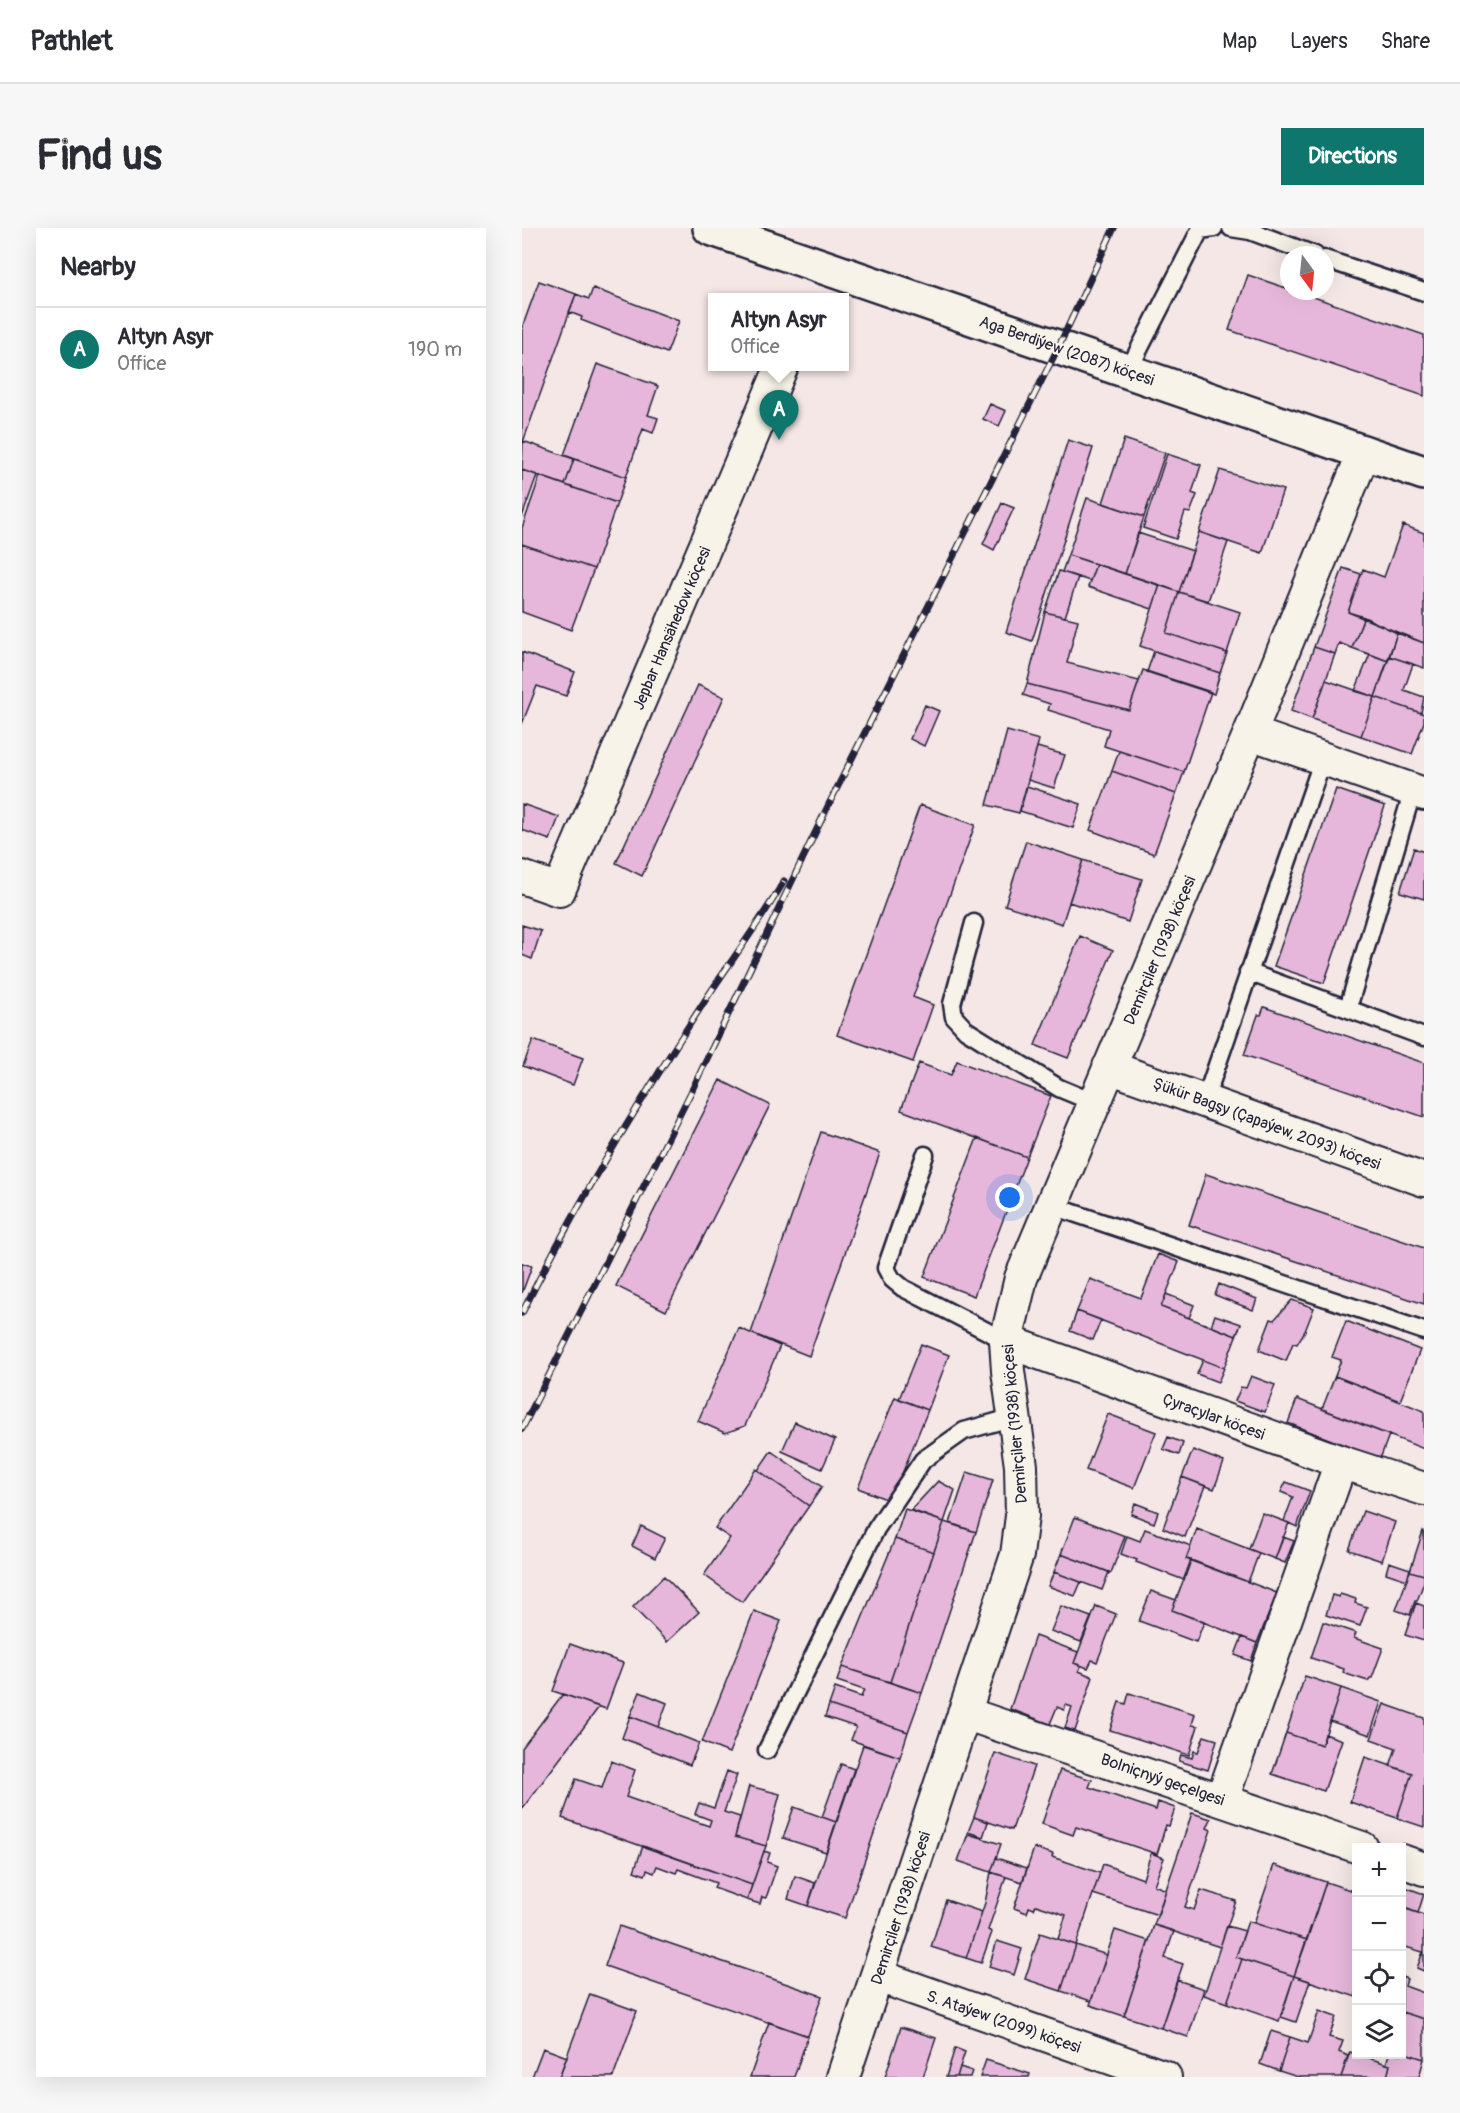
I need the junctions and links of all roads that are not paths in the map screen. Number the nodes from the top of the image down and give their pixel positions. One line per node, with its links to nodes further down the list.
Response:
1 (710, 228): 8 (street, Aga Berdiýew (2087) köçesi)
2 (1231, 228): 4 (lane)
3 (1205, 229): 8 (lane)
4 (1291, 246)
5 (1334, 262): 6 (lane)
6 (1424, 292)
7 (781, 371): 14 (street, Jepbar Hansähedow köçesi)
8 (1128, 371): 9 (street, Aga Berdiýew (2087) köçesi)
9 (1364, 452): 10 (street, Aga Berdiýew (2087) köçesi); 11 (street, Demirçiler (1938) köçesi)
10 (1424, 473)
11 (1250, 733): 12 (street); 19 (street, Demirçiler (1938) köçesi)
12 (1323, 759): 13 (street); 16 (lane)
13 (1419, 792): 17 (lane)
14 (522, 877)
15 (974, 923): 21 (lane)
16 (1248, 972): 17 (lane); 20 (lane)
17 (1348, 1008): 18 (lane)
18 (1424, 1037)
19 (1109, 1067): 20 (street, Şükür Bagşy (Çapaýew, 2093) köçesi); 21 (street, Demirçiler (1938) köçesi)
20 (1205, 1100): 23 (street, Şükür Bagşy (Çapaýew, 2093) köçesi)
21 (1095, 1103): 24 (street, Demirçiler (1938) köçesi)
22 (925, 1155): 26 (lane)
23 (1424, 1180)
24 (1053, 1206): 25 (lane); 26 (street, Demirçiler (1938) köçesi)
25 (1424, 1331)
26 (1006, 1341): 27 (street, Demirçiler (1938) köçesi); 28 (street, Çyraçylar köçesi)
27 (1014, 1417): 30 (street, Demirçiler (1938) köçesi); 31 (lane)
28 (1341, 1462): 29 (street, Çyraçylar köçesi); 32 (street)
29 (1424, 1489)
30 (964, 1713): 32 (street, Bolniçnyý geçelgesi); 36 (street, Demirçiler (1938) köçesi)
31 (767, 1750)
32 (1222, 1799): 33 (street, Bolniçnyý geçelgesi)
33 (1352, 1844)
34 (1406, 1863): 35 (street)
35 (1424, 1869)
36 (878, 1976): 37 (street, Demirçiler (1938) köçesi); 38 (street, S. Ataýew (2099) köçesi)
37 (843, 2077)
38 (1165, 2077)

